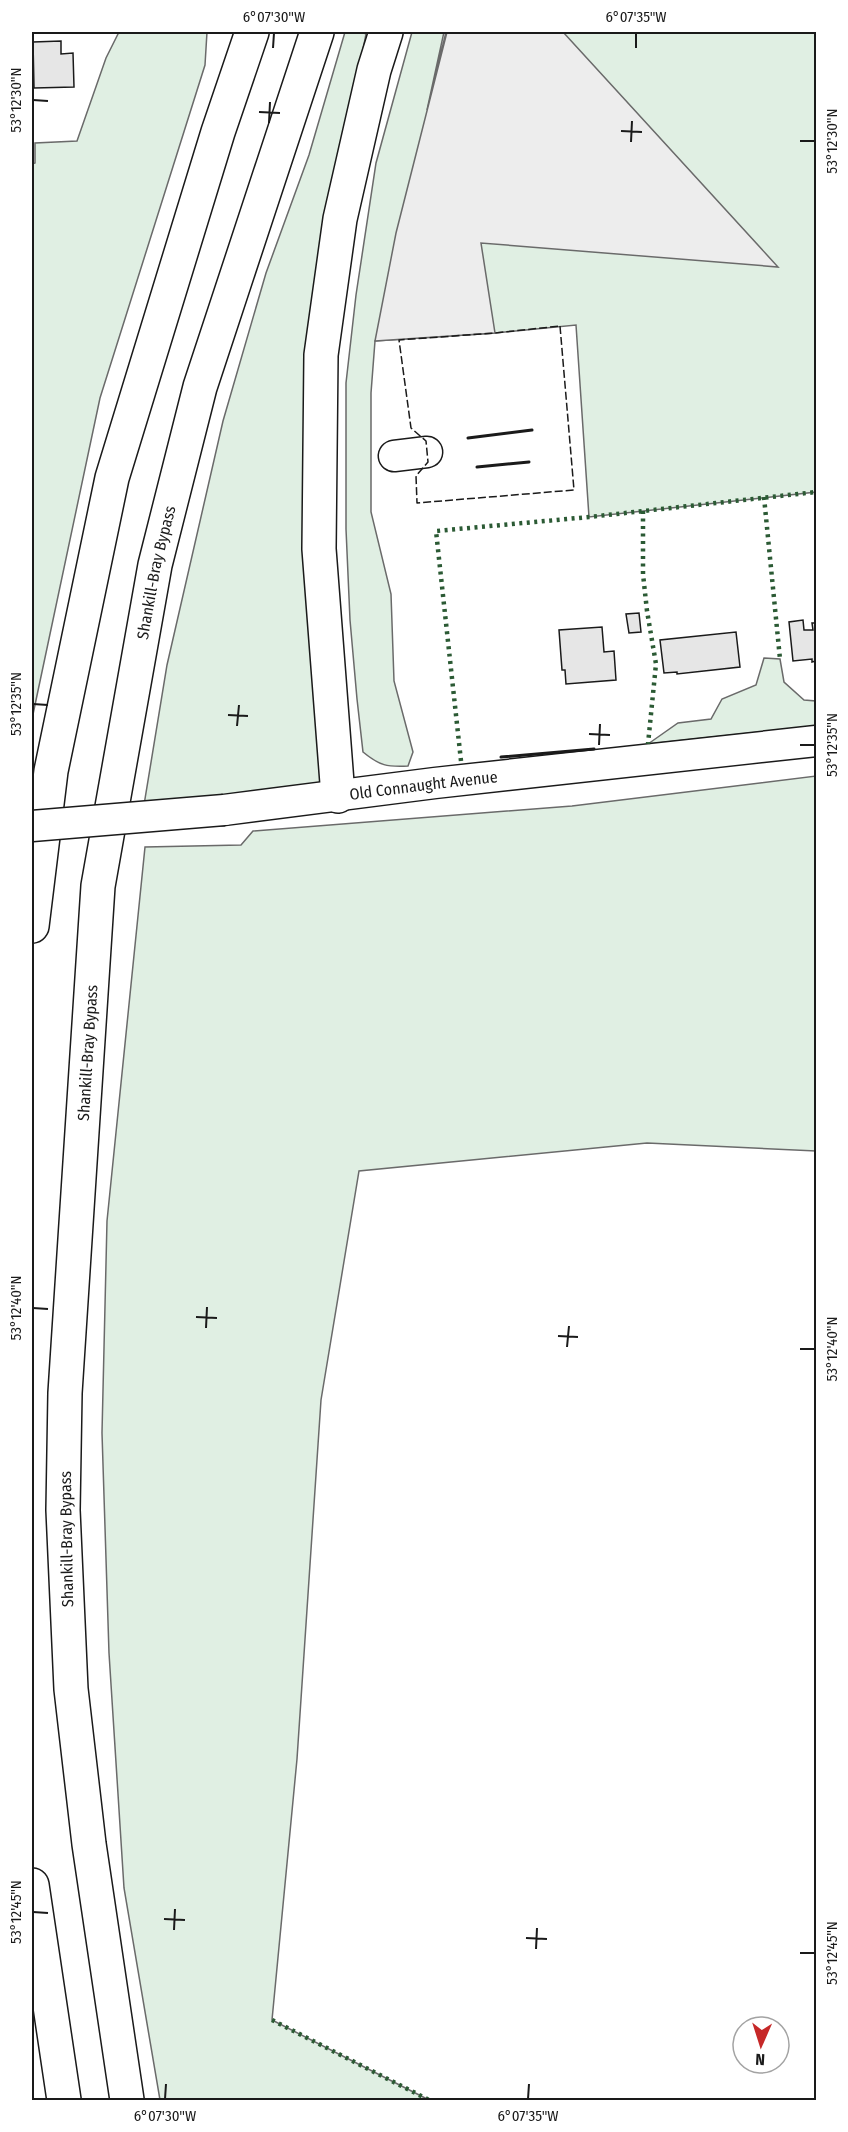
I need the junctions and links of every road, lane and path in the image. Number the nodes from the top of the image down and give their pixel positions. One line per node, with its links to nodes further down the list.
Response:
1 (252, 32): 9 (highway)
2 (317, 32): 12 (highway, Shankill-Bray Bypass)
3 (386, 32): 7 (highway)
4 (427, 452): 5 (street)
5 (394, 456)
6 (816, 741): 7 (street, Old Connaught Avenue)
7 (338, 796): 8 (street, Old Connaught Avenue, bridge)
8 (32, 826)
9 (32, 926)
10 (32, 1885): 11 (highway)
11 (64, 2100)
12 (127, 2100)

